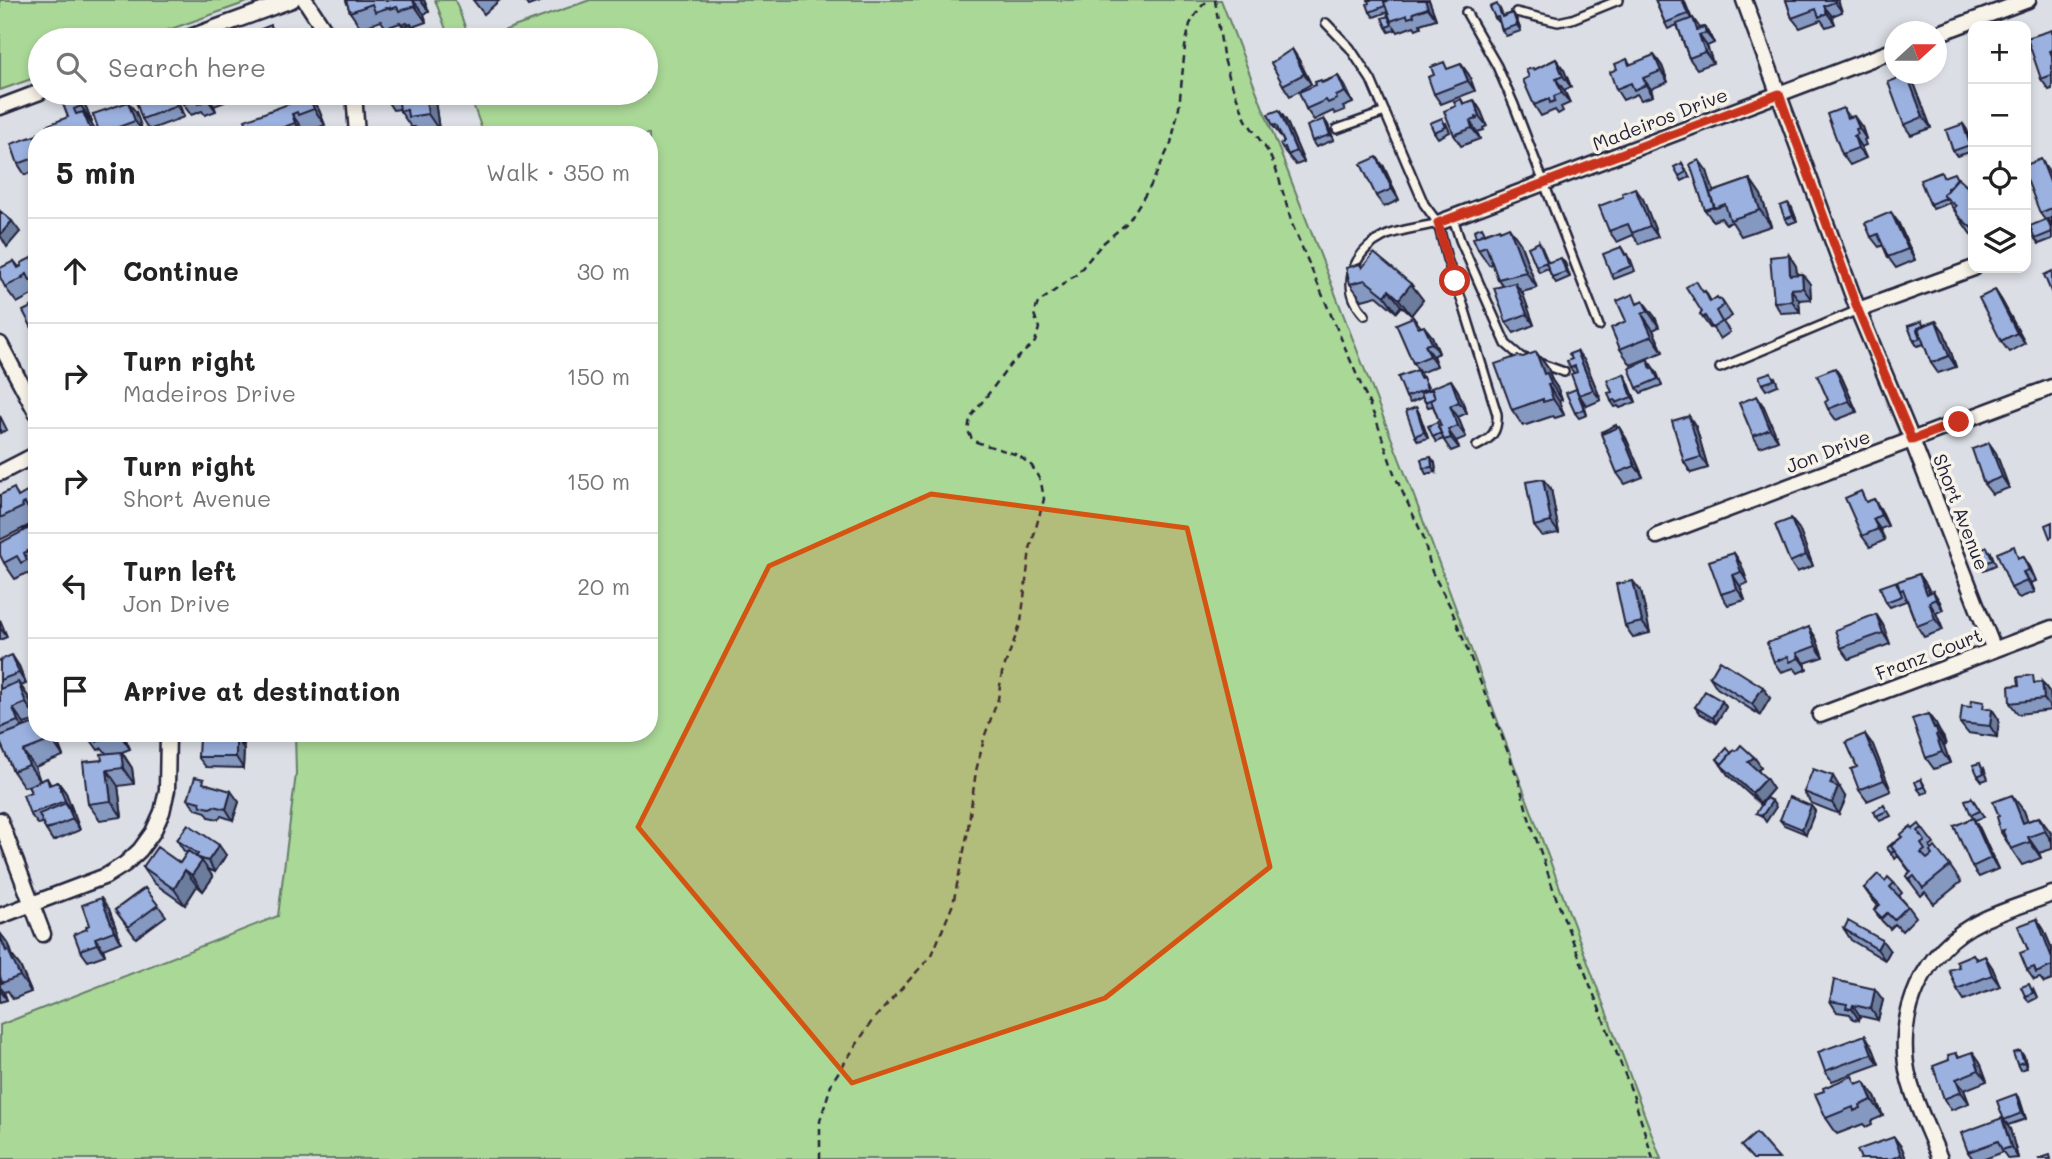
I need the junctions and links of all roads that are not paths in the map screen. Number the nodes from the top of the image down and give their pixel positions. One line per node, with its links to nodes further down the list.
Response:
1 (292, 0): 9 (street)
2 (305, 0): 10 (street)
3 (1619, 0): 7 (lane)
4 (1744, 0): 13 (street, Short Avenue)
5 (2028, 0): 11 (street)
6 (1466, 12): 20 (lane)
7 (1516, 12)
8 (1326, 23): 17 (lane)
9 (215, 28)
10 (323, 28)
11 (1947, 30)
12 (1884, 54): 13 (street, Madeiros Drive)
13 (1779, 94): 20 (street, Madeiros Drive); 24 (street, Short Avenue)
14 (28, 96): 16 (street)
15 (355, 105): 18 (street)
16 (0, 107)
17 (1385, 112): 19 (lane); 22 (lane)
18 (356, 126)
19 (1337, 129)
20 (1543, 184): 21 (street, Madeiros Drive); 26 (lane)
21 (1453, 218): 22 (street, Madeiros Drive); 29 (lane)
22 (1438, 223): 25 (lane); 33 (lane)
23 (1968, 270): 24 (street)
24 (1858, 310): 28 (lane); 32 (street, Short Avenue)
25 (1365, 315)
26 (1599, 326)
27 (0, 344): 31 (street)
28 (1720, 368)
29 (1564, 372)
30 (2052, 387): 32 (street, Jon Drive)
31 (28, 397)
32 (1912, 440): 36 (street, Jon Drive); 38 (street, Short Avenue)
33 (1476, 446)
34 (28, 459): 35 (street)
35 (0, 473)
36 (1657, 536)
37 (2052, 628): 38 (street, Franz Court)
38 (1994, 650): 39 (street, Franz Court)
39 (1820, 715)
40 (168, 742): 43 (street)
41 (0, 820): 43 (street)
42 (2052, 894): 46 (street)
43 (32, 904): 44 (street); 45 (street)
44 (0, 916)
45 (43, 934)
46 (1940, 1159)

